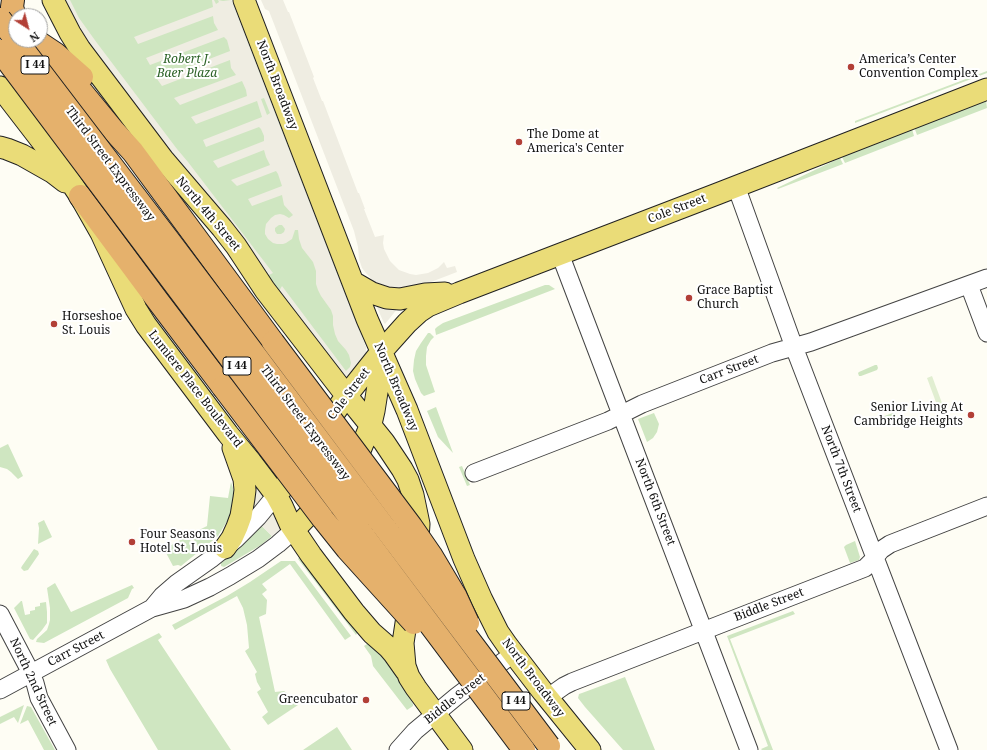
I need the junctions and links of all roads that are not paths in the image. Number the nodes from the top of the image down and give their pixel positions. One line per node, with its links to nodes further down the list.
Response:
1 (53, 0): 21 (main road, North 4th Street)
2 (244, 0): 15 (main road, North Broadway)
3 (0, 19): 36 (highway, Third Street Expressway / I 44, bridge)
4 (47, 48): 10 (highway)
5 (0, 51): 39 (highway, Third Street Expressway / I 44, bridge)
6 (0, 67): 10 (highway)
7 (0, 87): 12 (main road, Lumiere Place Boulevard)
8 (987, 89): 11 (main road, Cole Street)
9 (0, 147): 12 (main road)
10 (133, 152): 36 (highway, bridge)
11 (736, 186): 13 (main road, Cole Street); 19 (street, North 7th Street)
12 (80, 196): 24 (main road, Lumiere Place Boulevard); 39 (highway, bridge)
13 (560, 254): 17 (main road, Cole Street); 22 (street, North 6th Street)
14 (987, 278): 16 (street, Carr Street)
15 (353, 282): 17 (main road); 20 (main road, North Broadway)
16 (968, 285): 18 (street); 19 (street, Carr Street)
17 (459, 293): 20 (main road, Cole Street)
18 (987, 333)
19 (794, 347): 22 (street, Carr Street); 31 (street, North 7th Street)
20 (381, 352): 21 (main road, Cole Street); 23 (main road, Cole Street); 35 (main road, North Broadway)
21 (347, 396): 23 (main road, North 4th Street); 26 (main road, Cole Street)
22 (621, 414): 25 (street, Carr Street); 34 (street, North 6th Street)
23 (371, 424): 27 (main road, Cole Street); 38 (main road)
24 (228, 434): 26 (main road, Lumiere Place Boulevard); 30 (main road)
25 (474, 473)
26 (276, 495): 27 (main road); 29 (main road, Lumiere Place Boulevard); 30 (street, Carr Street)
27 (327, 495): 29 (main road, Cole Street)
28 (987, 506): 31 (street, Biddle Street)
29 (294, 530): 32 (street, Carr Street); 38 (main road, Lumiere Place Boulevard)
30 (225, 548): 32 (street, Carr Street)
31 (875, 557): 34 (street, Biddle Street); 52 (street, North 7th Street)
32 (152, 608): 37 (street, Carr Street)
33 (0, 614): 37 (street, North 2nd Street)
34 (704, 630): 41 (street, Biddle Street); 51 (street, North 6th Street)
35 (514, 654): 41 (main road, North Broadway); 42 (street, Biddle Street)
36 (482, 657): 44 (highway, Third Street Expressway / I 44, bridge)
37 (31, 673): 40 (street, Carr Street); 45 (street, North 2nd Street)
38 (409, 677): 42 (main road)
39 (473, 681): 49 (highway, Third Street Expressway / I 44, bridge)
40 (0, 690)
41 (547, 698): 50 (main road, North Broadway)
42 (435, 714): 43 (street, Biddle Street); 48 (main road)
43 (415, 731): 46 (street, Biddle Street); 47 (street, Biddle Street)
44 (551, 748)
45 (67, 750)
46 (384, 750)
47 (398, 750)
48 (462, 750)
49 (524, 750)
50 (590, 750)
51 (749, 750)
52 (949, 750)

